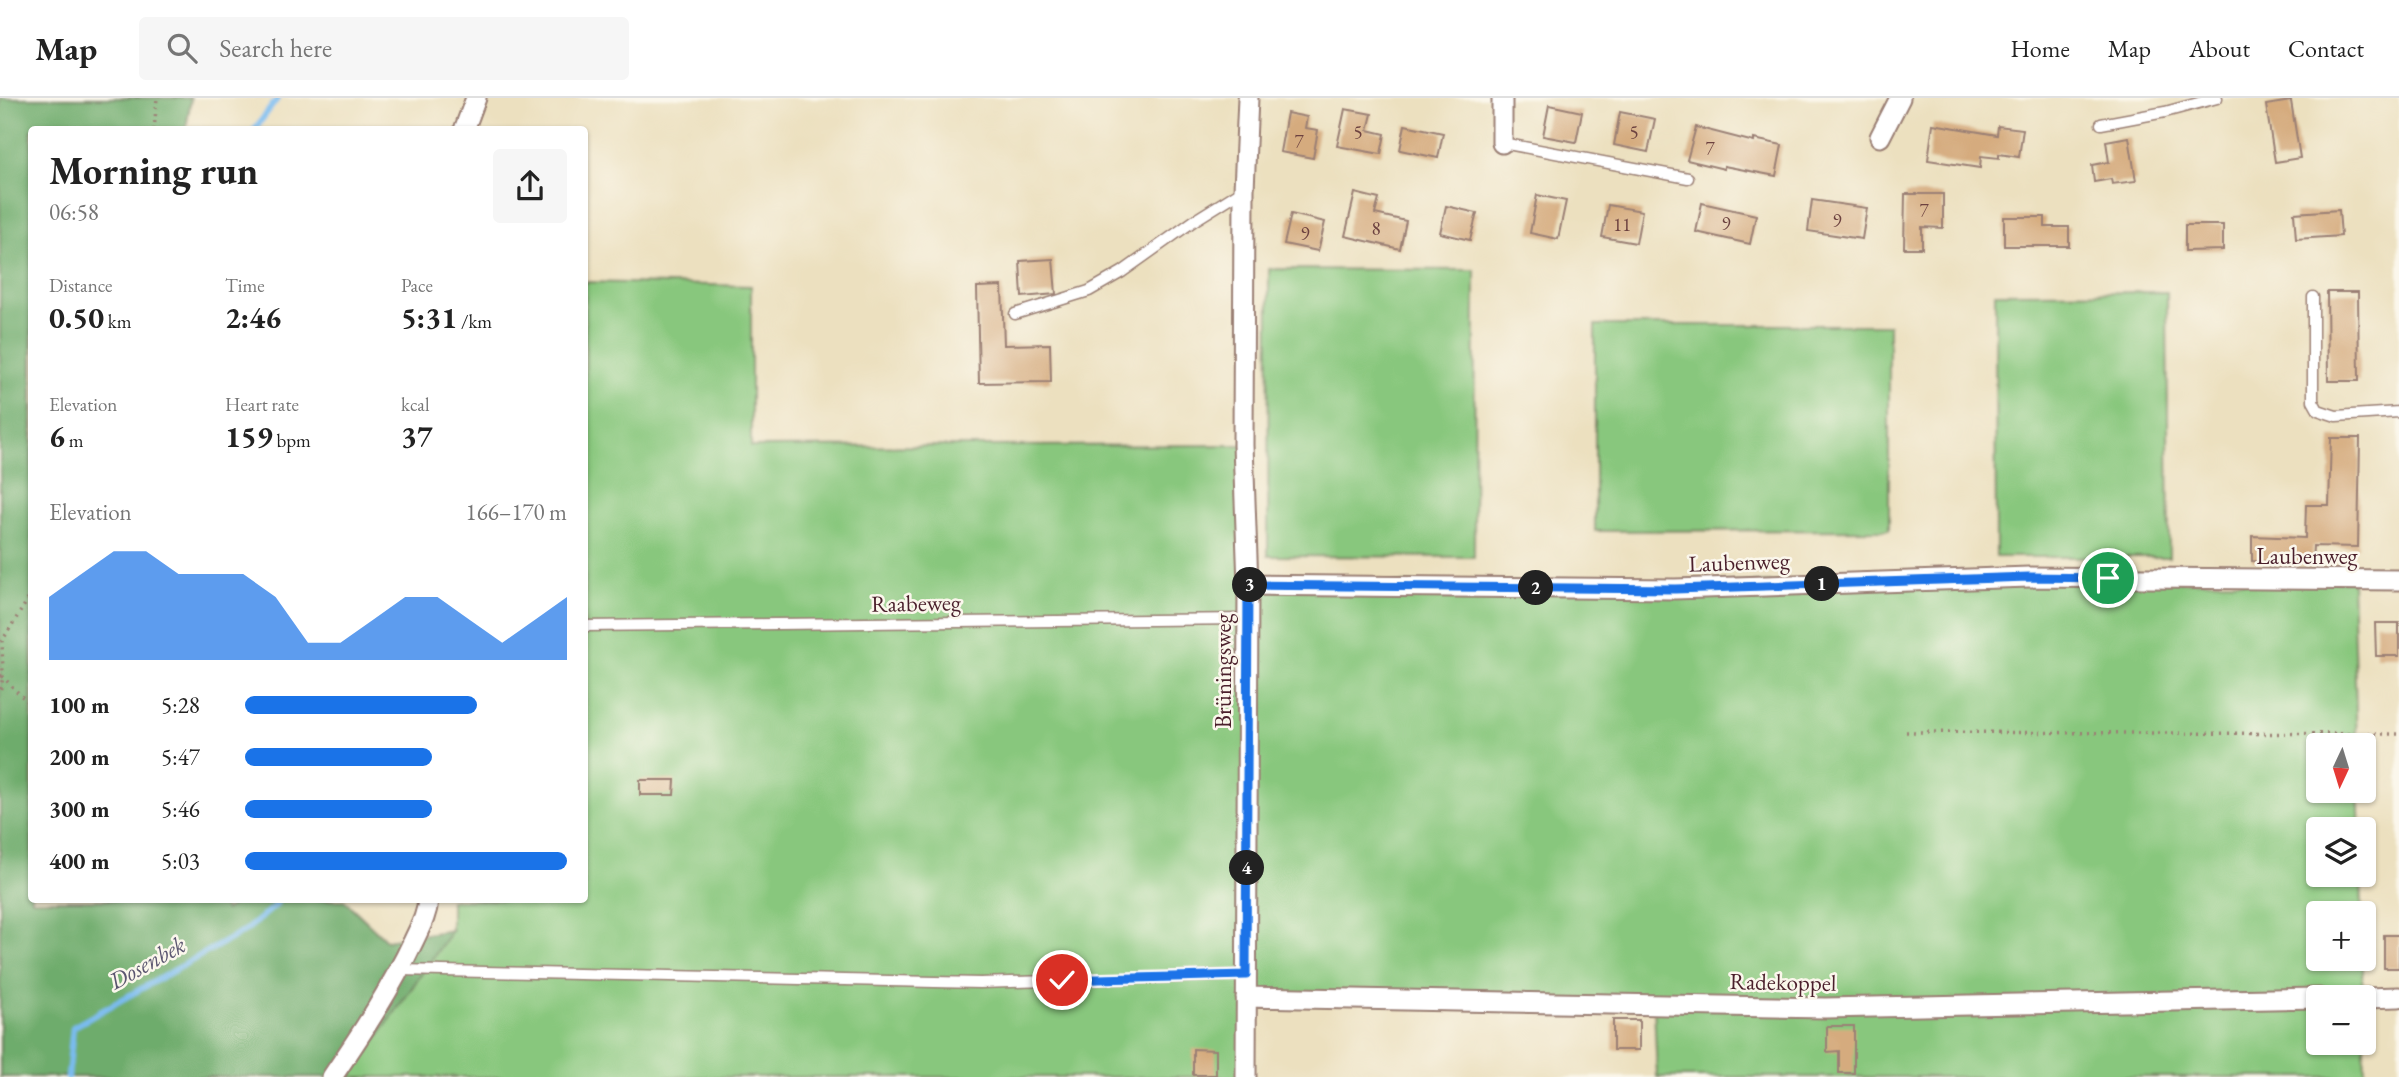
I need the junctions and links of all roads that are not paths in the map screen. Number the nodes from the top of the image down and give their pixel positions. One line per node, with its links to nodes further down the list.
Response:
1 (476, 98): 7 (street)
2 (1248, 98): 11 (street, Brüningsweg)
3 (1502, 98): 9 (street)
4 (1900, 98): 8 (street)
5 (2217, 98): 6 (lane)
6 (2101, 124)
7 (466, 126)
8 (1880, 137)
9 (1502, 143): 10 (lane)
10 (1688, 178)
11 (1244, 190): 13 (lane); 16 (street, Brüningsweg)
12 (2313, 297): 14 (lane)
13 (1015, 314)
14 (2399, 412)
15 (2399, 580): 16 (street, Laubenweg)
16 (1248, 585): 17 (street, Brüningsweg)
17 (1248, 619): 18 (lane, Raabeweg); 21 (street, Brüningsweg)
18 (588, 626)
19 (428, 903): 20 (street)
20 (400, 970): 21 (lane); 26 (street)
21 (1246, 975): 22 (street, Brüningsweg)
22 (1246, 997): 24 (street, Radekoppel); 27 (street, Brüningsweg)
23 (2399, 997): 25 (street)
24 (2306, 998)
25 (2376, 998)
26 (332, 1077)
27 (1246, 1077)

